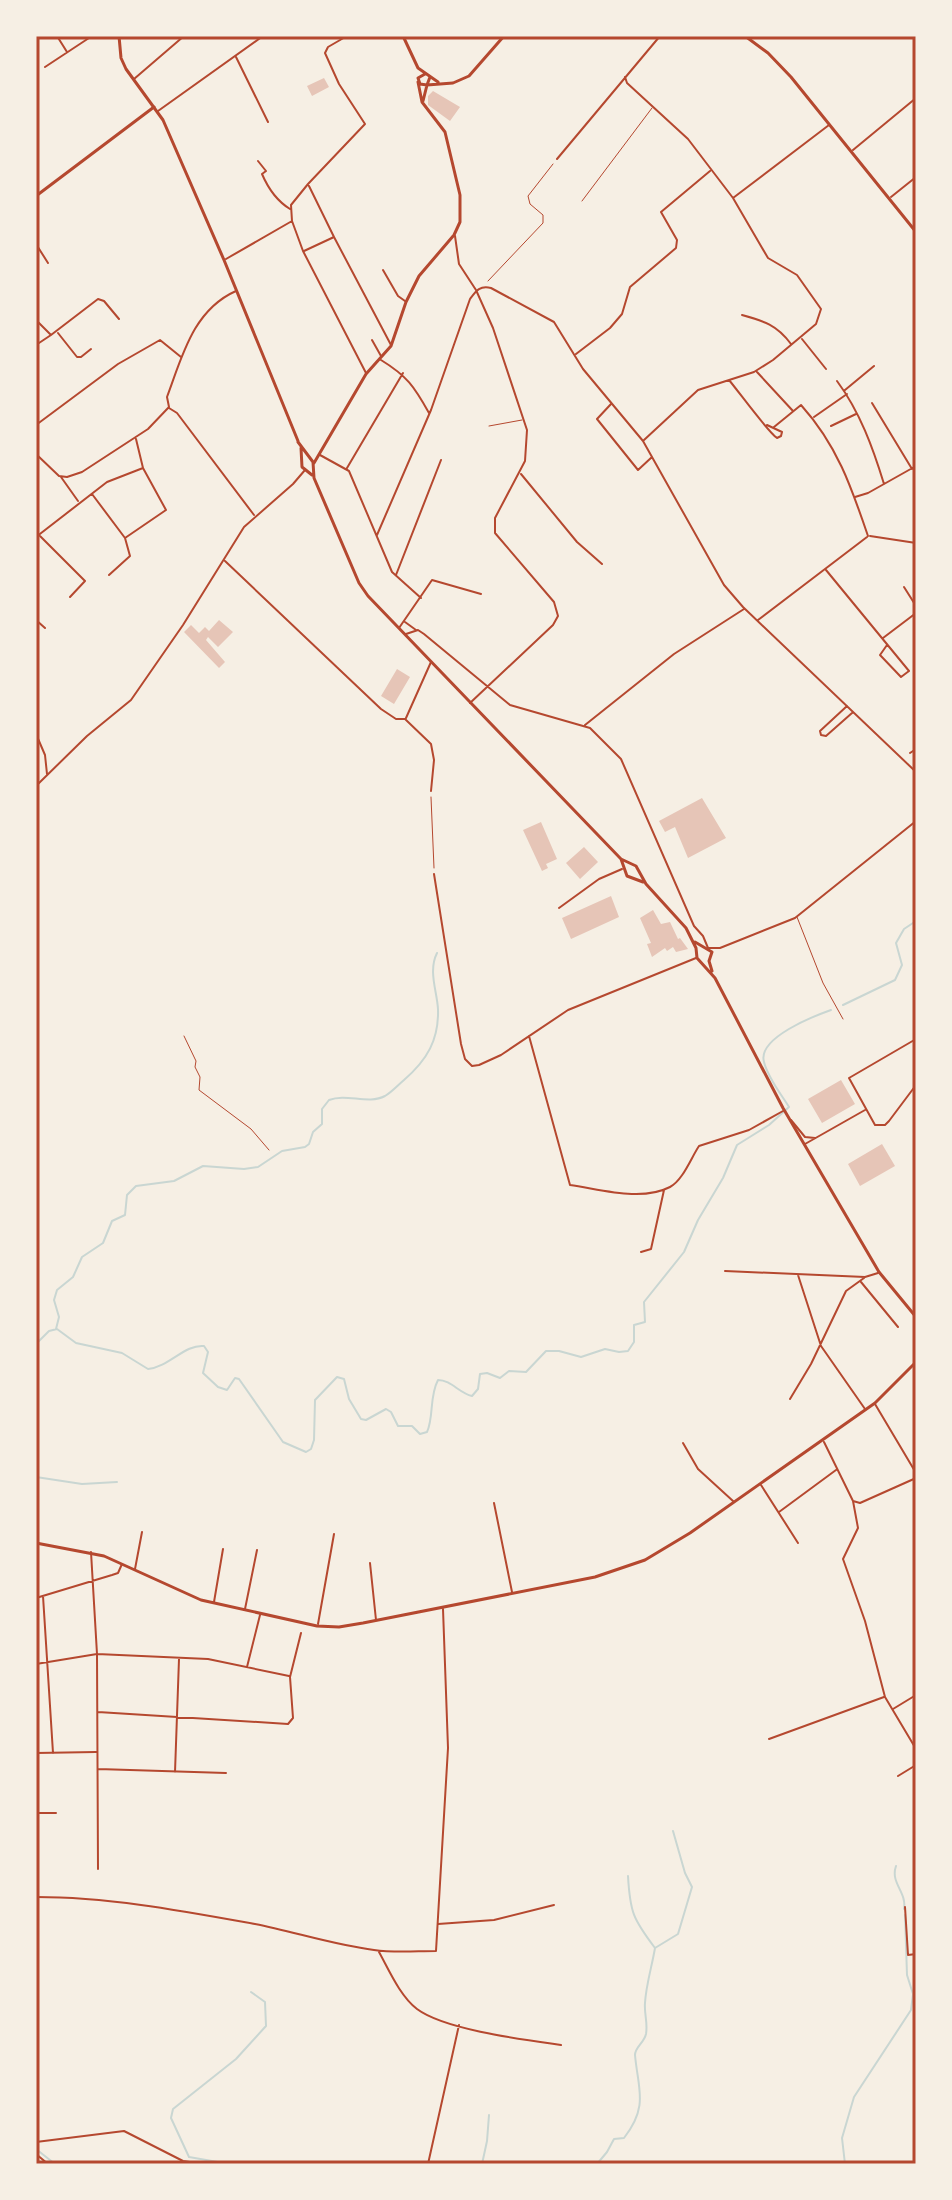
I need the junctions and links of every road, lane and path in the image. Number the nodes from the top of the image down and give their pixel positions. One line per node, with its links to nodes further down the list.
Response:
1 (57, 36): 11 (street)
2 (92, 36): 11 (street)
3 (119, 36): 17 (street)
4 (184, 36): 17 (street)
5 (263, 36): 12 (street)
6 (347, 36): 33 (street)
7 (403, 36): 13 (street)
8 (504, 36): 19 (street)
9 (660, 36): 16 (street)
10 (745, 36): 27 (street)
11 (68, 52): 14 (street)
12 (236, 56): 25 (street); 26 (street)
13 (416, 63): 15 (street); 18 (street)
14 (45, 67)
15 (427, 75): 18 (street); 19 (street); 20 (street)
16 (625, 77): 24 (street); 29 (street)
17 (133, 79): 23 (street)
18 (418, 81): 20 (street); 22 (street)
19 (445, 84): 20 (street)
20 (427, 85): 22 (street)
21 (916, 98): 28 (street)
22 (423, 105): 41 (street)
23 (154, 106): 25 (street); 34 (street)
24 (652, 108): 31 (street); 37 (lane)
25 (158, 111): 45 (street)
26 (268, 122)
27 (830, 125): 28 (street); 35 (street)
28 (852, 151): 36 (street)
29 (557, 159): 48 (path)
30 (258, 161): 38 (street)
31 (711, 170): 35 (street); 63 (street)
32 (916, 177): 36 (street)
33 (308, 184): 38 (street); 42 (street)
34 (36, 196)
35 (733, 198): 57 (street)
36 (890, 198): 40 (street)
37 (582, 201)
38 (291, 210): 39 (street)
39 (292, 221): 44 (street); 45 (street)
40 (916, 232)
41 (454, 235): 50 (street); 51 (street)
42 (334, 237): 44 (street); 61 (street)
43 (36, 244): 46 (street)
44 (303, 251): 70 (street)
45 (224, 260): 49 (street)
46 (48, 263)
47 (383, 270): 51 (street)
48 (487, 287): 50 (street); 63 (street)
49 (237, 290): 64 (street); 89 (street)
50 (476, 290): 79 (street); 81 (street)
51 (406, 302): 61 (street)
52 (742, 315): 60 (street)
53 (119, 319): 55 (street)
54 (36, 320): 56 (street)
55 (57, 332): 56 (street); 62 (street)
56 (51, 335): 59 (street)
57 (801, 338): 60 (street); 67 (street)
58 (372, 340): 65 (street)
59 (36, 345)
60 (791, 345): 68 (street)
61 (391, 346): 65 (street)
62 (91, 349)
63 (575, 355): 74 (street)
64 (182, 357): 76 (street); 82 (street)
65 (380, 358): 69 (street); 70 (street)
66 (874, 366): 73 (street)
67 (826, 369)
68 (756, 371): 71 (street); 77 (street)
69 (403, 373): 79 (street); 99 (street)
70 (366, 374): 91 (street)
71 (729, 379): 83 (street); 88 (street)
72 (837, 381): 73 (street)
73 (845, 392): 78 (street); 80 (street)
74 (611, 403): 88 (street); 92 (street)
75 (872, 403): 98 (street)
76 (169, 407): 87 (street); 107 (street)
77 (793, 412): 80 (street); 86 (street)
78 (857, 413): 85 (street); 103 (street)
79 (429, 414): 108 (street)
80 (813, 418): 105 (street)
81 (524, 420): 84 (lane); 100 (street)
82 (36, 425)
83 (767, 425): 86 (street); 86 (street)
84 (489, 426)
85 (831, 426)
86 (774, 427)
87 (136, 438): 96 (street); 101 (street)
88 (643, 441): 92 (street)
89 (298, 442): 93 (street); 95 (street)
90 (36, 454): 101 (street)
91 (319, 454): 93 (street); 97 (street); 99 (street)
92 (652, 457): 123 (street)
93 (310, 459): 95 (street); 97 (street)
94 (441, 460): 117 (street)
95 (302, 462): 97 (street); 102 (street)
96 (143, 468): 104 (street); 111 (street)
97 (310, 468): 102 (street); 129 (street)
98 (914, 468): 103 (street)
99 (347, 469): 108 (street)
100 (520, 473): 114 (street); 135 (street)
101 (59, 476): 106 (street)
102 (297, 480): 107 (street)
103 (884, 484): 105 (street)
104 (92, 493): 106 (street); 111 (street)
105 (854, 497): 110 (street)
106 (78, 502): 109 (street)
107 (255, 516): 113 (street)
108 (377, 535): 117 (street)
109 (38, 536): 120 (street)
110 (868, 536): 112 (street); 115 (street)
111 (125, 538): 116 (street)
112 (916, 543)
113 (224, 560): 139 (street); 145 (street)
114 (602, 564)
115 (826, 570): 126 (street); 132 (street)
116 (109, 575)
117 (396, 576): 121 (street)
118 (904, 587): 122 (street)
119 (481, 594): 121 (street)
120 (70, 597)
121 (421, 598): 127 (street)
122 (916, 606)
123 (745, 609): 126 (street); 140 (street)
124 (916, 613): 132 (street)
125 (36, 620): 128 (street)
126 (757, 620): 137 (street)
127 (404, 622): 129 (street); 130 (street)
128 (45, 628)
129 (398, 629): 131 (street)
130 (418, 630): 131 (street); 135 (street)
131 (405, 635): 134 (street)
132 (882, 639): 133 (street)
133 (887, 645): 133 (street)
134 (431, 662): 136 (street); 139 (street)
135 (486, 687): 136 (street); 140 (street)
136 (470, 703): 149 (street)
137 (848, 706): 138 (street); 138 (street)
138 (854, 711): 144 (street)
139 (405, 719): 147 (street)
140 (585, 725): 159 (street)
141 (36, 734): 145 (street)
142 (916, 749): 143 (street)
143 (910, 753)
144 (916, 772)
145 (48, 773): 146 (street)
146 (36, 786)
147 (431, 791): 153 (path)
148 (916, 821): 157 (street)
149 (621, 859): 150 (street); 151 (street)
150 (631, 864): 151 (street); 152 (street)
151 (625, 870): 154 (street); 156 (street)
152 (638, 870): 154 (street); 155 (street)
153 (434, 874): 166 (street)
154 (633, 876): 155 (street)
155 (646, 884): 158 (street)
156 (559, 908)
157 (797, 917): 160 (street); 164 (lane)
158 (692, 940): 159 (street); 161 (street)
159 (706, 947): 160 (street); 161 (street); 162 (street)
160 (720, 948): 162 (street)
161 (697, 957): 162 (street); 163 (street); 166 (street)
162 (710, 958): 163 (street)
163 (715, 978): 169 (street)
164 (843, 1019)
165 (184, 1036): 174 (path)
166 (529, 1036): 175 (street)
167 (916, 1039): 170 (street)
168 (916, 1085): 170 (street)
169 (784, 1109): 171 (street); 175 (street)
170 (866, 1109): 172 (street)
171 (788, 1118): 172 (street); 173 (street)
172 (816, 1138): 173 (street)
173 (804, 1145): 178 (street)
174 (269, 1150)
175 (664, 1188): 176 (street)
176 (641, 1252)
177 (725, 1271): 179 (street)
178 (879, 1272): 180 (street); 182 (street)
179 (797, 1274): 180 (street); 184 (street)
180 (865, 1277): 181 (street)
181 (860, 1281): 183 (street); 184 (street)
182 (916, 1317)
183 (898, 1327)
184 (821, 1346): 186 (street); 188 (street)
185 (916, 1362): 187 (street)
186 (790, 1399)
187 (875, 1403): 188 (street); 192 (street)
188 (865, 1409): 189 (street)
189 (823, 1439): 191 (street); 194 (street)
190 (683, 1443): 196 (street)
191 (837, 1469): 195 (street); 198 (street)
192 (916, 1473)
193 (916, 1478): 195 (street)
194 (761, 1484): 196 (street); 198 (street)
195 (853, 1501): 227 (street)
196 (734, 1502): 210 (street)
197 (494, 1503): 210 (street)
198 (779, 1512): 202 (street)
199 (142, 1532): 208 (street)
200 (334, 1534): 218 (street)
201 (36, 1543): 205 (street)
202 (798, 1543)
203 (223, 1549): 213 (street)
204 (257, 1550): 215 (street)
205 (91, 1552): 207 (street); 209 (street)
206 (370, 1563): 217 (street)
207 (122, 1564): 208 (street); 209 (street)
208 (135, 1570): 213 (street)
209 (92, 1581): 211 (street); 220 (street)
210 (512, 1594): 214 (street)
211 (43, 1596): 212 (street); 222 (street)
212 (36, 1598)
213 (214, 1603): 215 (street)
214 (443, 1607): 217 (street); 247 (street)
215 (245, 1610): 216 (street)
216 (260, 1614): 218 (street); 224 (street)
217 (376, 1621): 218 (street)
218 (317, 1626)
219 (301, 1633): 225 (street)
220 (97, 1654): 221 (street); 222 (street); 229 (street)
221 (179, 1658): 224 (street); 230 (street)
222 (48, 1662): 223 (street); 235 (street)
223 (36, 1664)
224 (247, 1667): 225 (street)
225 (290, 1677): 230 (street)
226 (916, 1695): 228 (street)
227 (885, 1697): 228 (street); 231 (street)
228 (892, 1710): 232 (street)
229 (98, 1712): 230 (street); 233 (street)
230 (177, 1716): 238 (street)
231 (769, 1739)
232 (916, 1749)
233 (98, 1752): 235 (street); 237 (street)
234 (36, 1753): 235 (street)
235 (53, 1753)
236 (916, 1765): 240 (street)
237 (97, 1769): 238 (street); 243 (street)
238 (175, 1772): 239 (street)
239 (226, 1773)
240 (898, 1776)
241 (36, 1813): 242 (street)
242 (56, 1813)
243 (98, 1869)
244 (36, 1897): 248 (street)
245 (554, 1905): 247 (street)
246 (905, 1907): 249 (street)
247 (437, 1924): 248 (street)
248 (378, 1951): 250 (street)
249 (916, 1954)
250 (459, 2025): 251 (street); 256 (street)
251 (561, 2045)
252 (36, 2142): 255 (street)
253 (36, 2154): 254 (street)
254 (48, 2164)
255 (203, 2164)
256 (428, 2164)

